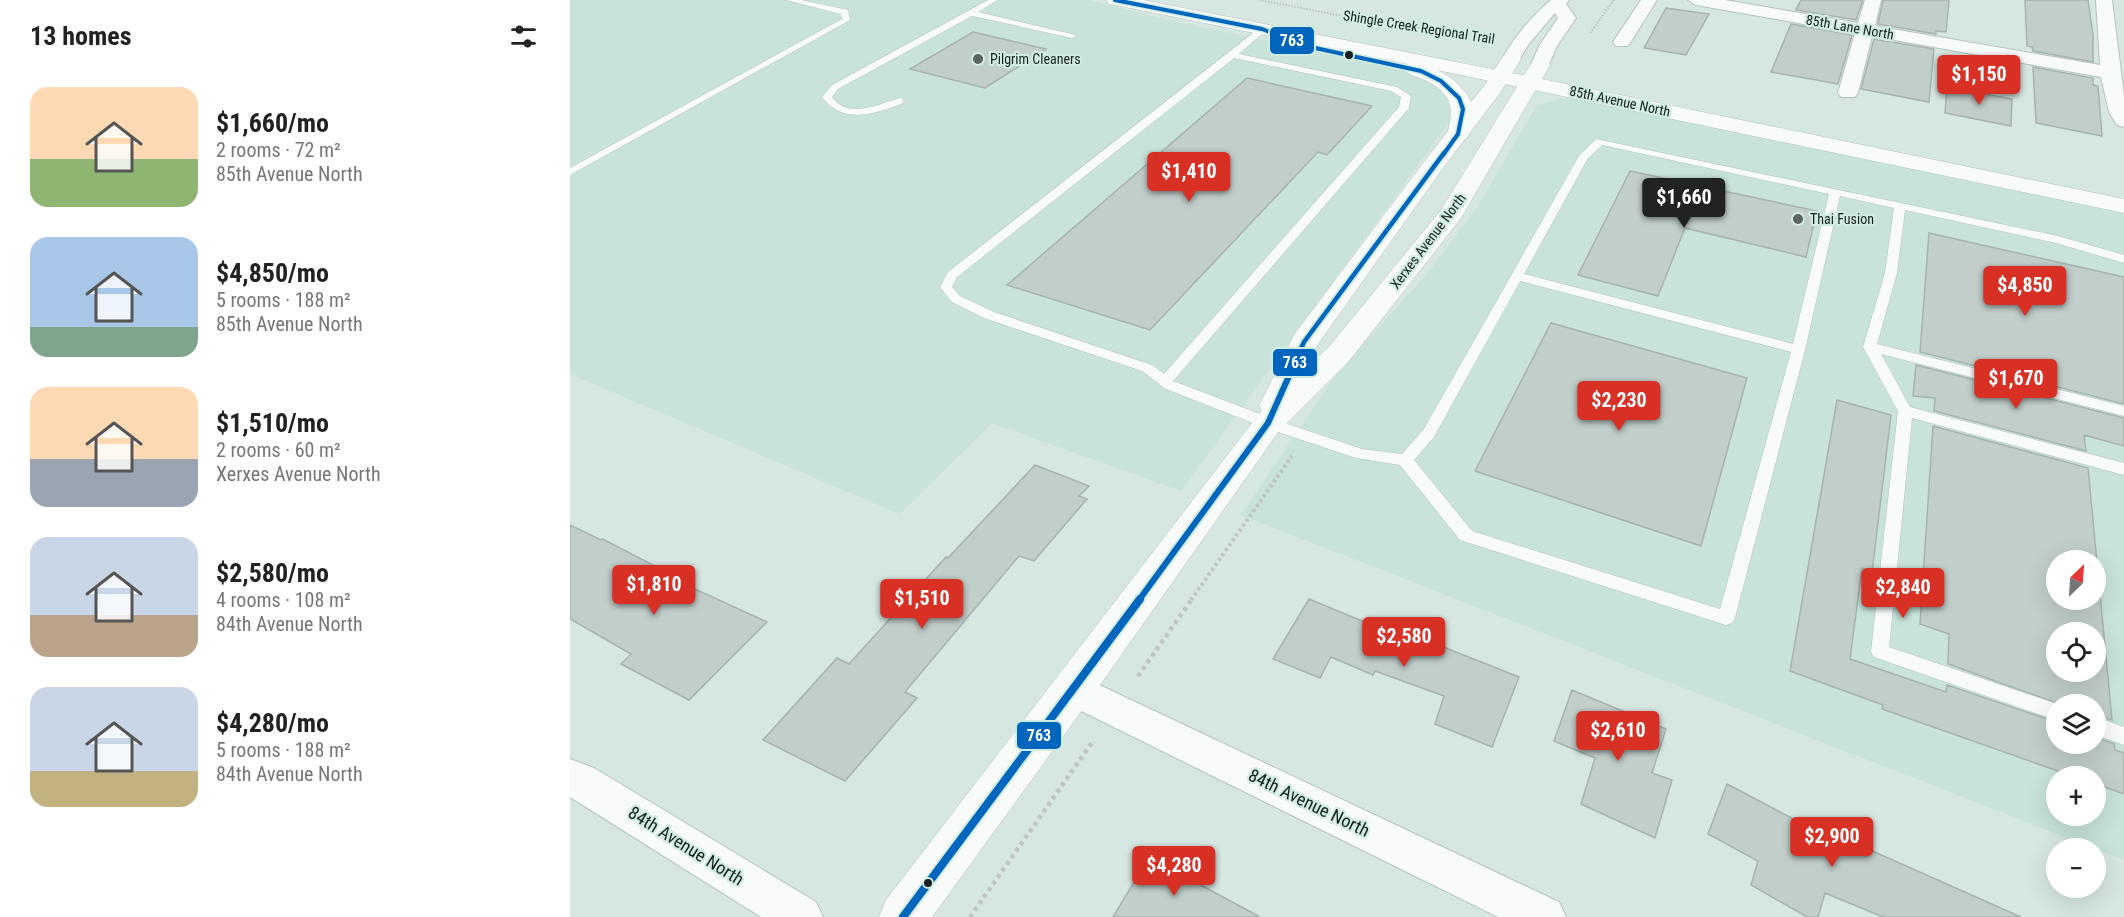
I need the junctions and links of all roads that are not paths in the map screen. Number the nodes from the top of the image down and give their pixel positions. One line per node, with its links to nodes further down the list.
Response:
1 (790, 0): 25 (lane)
2 (994, 0): 10 (lane)
3 (1114, 0): 11 (main road, 85th Avenue North)
4 (1206, 0): 13 (main road)
5 (1649, 0): 15 (street)
6 (1696, 0): 12 (street, 85th Lane North)
7 (1873, 0): 12 (street)
8 (2104, 0): 18 (street)
9 (1559, 2): 17 (street, Xerxes Avenue North); 19 (street, Xerxes Avenue North)
10 (971, 13): 14 (lane); 22 (lane)
11 (1262, 29): 16 (lane); 17 (main road, 85th Avenue North); 24 (main road)
12 (1866, 30): 18 (street, 85th Lane North); 21 (street)
13 (1366, 31)
14 (1072, 35)
15 (1622, 42)
16 (1232, 55): 33 (lane); 33 (lane)
17 (1503, 58): 19 (main road, 85th Avenue North); 24 (main road, Xerxes Avenue North)
18 (2111, 73): 23 (street)
19 (1535, 74): 20 (main road, 85th Avenue North); 27 (main road, 85th Avenue North); 36 (main road, Xerxes Avenue North)
20 (1630, 82)
21 (1848, 93)
22 (900, 101)
23 (2124, 121)
24 (1458, 134): 36 (main road, Xerxes Avenue North)
25 (570, 172)
26 (1835, 192): 28 (lane); 30 (lane); 32 (lane)
27 (2124, 206)
28 (1900, 207): 29 (lane); 31 (lane)
29 (2124, 259)
30 (1516, 276): 32 (lane); 37 (lane)
31 (1870, 347): 34 (lane); 35 (lane)
32 (1798, 350): 37 (lane)
33 (1165, 381): 36 (lane)
34 (1905, 411): 38 (lane); 40 (lane)
35 (2124, 411)
36 (1268, 423): 37 (lane); 39 (main road, Xerxes Avenue North)
37 (1405, 460)
38 (2124, 469)
39 (1074, 689): 45 (main road, Xerxes Avenue North); 46 (street, 84th Avenue North)
40 (2046, 709)
41 (2106, 730): 42 (lane)
42 (2124, 736)
43 (570, 778): 44 (street, 84th Avenue North)
44 (801, 917)
45 (903, 917)
46 (1544, 917)

